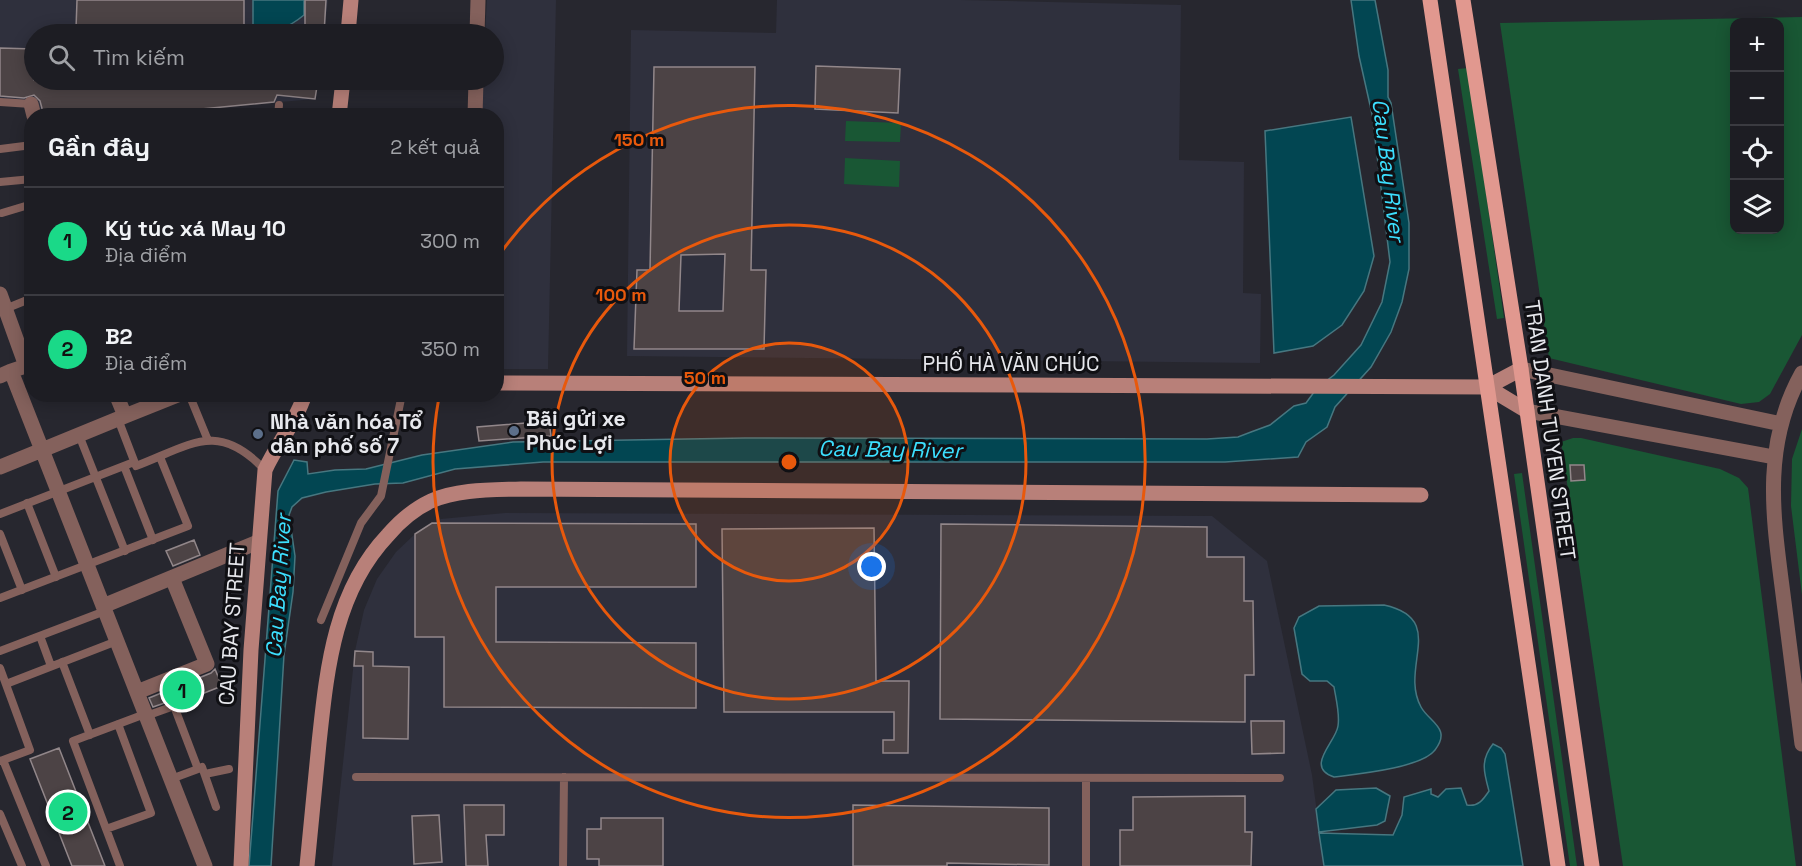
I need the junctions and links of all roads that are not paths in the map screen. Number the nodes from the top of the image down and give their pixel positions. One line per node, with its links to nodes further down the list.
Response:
1 (351, 0): 5 (street)
2 (478, 0): 6 (street)
3 (1430, 0): 29 (main road)
4 (1463, 0): 25 (main road, TRAN DANH TUYEN STREET)
5 (349, 24)
6 (477, 24)
7 (342, 90): 13 (street)
8 (476, 90): 14 (street)
9 (0, 102): 11 (lane)
10 (279, 105): 12 (lane)
11 (25, 108)
12 (279, 108)
13 (340, 108)
14 (475, 108)
15 (24, 146): 16 (lane)
16 (0, 149)
17 (24, 179): 18 (lane)
18 (0, 182)
19 (24, 206): 20 (lane)
20 (2, 213)
21 (24, 299): 22 (lane)
22 (3, 302): 23 (street)
23 (24, 360)
24 (24, 367): 27 (street)
25 (1521, 369): 29 (street, PHỐ HÀ VĂN CHÚC); 35 (main road, TRAN DANH TUYEN STREET); 37 (street)
26 (1802, 373): 37 (street)
27 (6, 374): 40 (street)
28 (504, 383): 29 (street, PHỐ HÀ VĂN CHÚC)
29 (1487, 387): 35 (street); 94 (main road)
30 (118, 402): 36 (street)
31 (160, 402): 36 (street)
32 (192, 402): 39 (lane)
33 (302, 402): 46 (street, CAU BAY STREET)
34 (400, 402): 62 (lane)
35 (1527, 411): 42 (street); 95 (main road, TRAN DANH TUYEN STREET)
36 (121, 418): 38 (street); 43 (lane)
37 (1781, 424): 42 (street)
38 (79, 435): 40 (street); 47 (lane)
39 (207, 438): 41 (lane); 46 (lane)
40 (42, 450): 45 (street); 48 (street)
41 (160, 457): 43 (lane); 53 (lane)
42 (1774, 457): 74 (street)
43 (134, 462): 44 (lane)
44 (124, 466): 47 (lane); 53 (lane)
45 (0, 467)
46 (265, 470): 54 (street, CAU BAY STREET)
47 (96, 477): 48 (lane); 55 (lane)
48 (58, 492): 50 (lane); 56 (street)
49 (1422, 495): 91 (street)
50 (27, 503): 51 (lane); 57 (lane)
51 (0, 514)
52 (0, 534): 59 (lane)
53 (153, 540): 55 (lane)
54 (258, 542): 58 (street); 90 (street, CAU BAY STREET)
55 (125, 551): 56 (lane)
56 (87, 566): 57 (lane); 61 (street)
57 (56, 577): 59 (lane)
58 (172, 578): 61 (street); 70 (street)
59 (22, 590): 60 (lane)
60 (0, 598)
61 (104, 609): 63 (lane); 64 (street)
62 (321, 620)
63 (40, 636): 65 (lane); 67 (lane)
64 (117, 641): 66 (lane); 70 (street)
65 (0, 651)
66 (62, 662): 67 (lane); 73 (lane)
67 (51, 666): 69 (lane)
68 (0, 668): 69 (lane)
69 (6, 684): 75 (lane)
70 (137, 692): 71 (street)
71 (146, 715): 72 (lane); 77 (lane); 82 (street)
72 (118, 724): 73 (lane); 85 (lane)
73 (90, 735): 85 (lane)
74 (1802, 744)
75 (1, 761): 87 (lane)
76 (229, 769): 77 (lane)
77 (201, 772): 82 (lane); 83 (lane)
78 (356, 777): 79 (lane)
79 (564, 777): 80 (lane); 92 (lane)
80 (1086, 778): 81 (lane); 93 (lane)
81 (1280, 778)
82 (171, 779): 89 (street)
83 (216, 807)
84 (0, 814): 86 (lane)
85 (106, 829): 88 (lane)
86 (22, 866)
87 (46, 866)
88 (120, 866)
89 (205, 866)
90 (241, 866)
91 (307, 866)
92 (563, 866)
93 (1086, 866)
94 (1558, 866)
95 (1592, 866)

